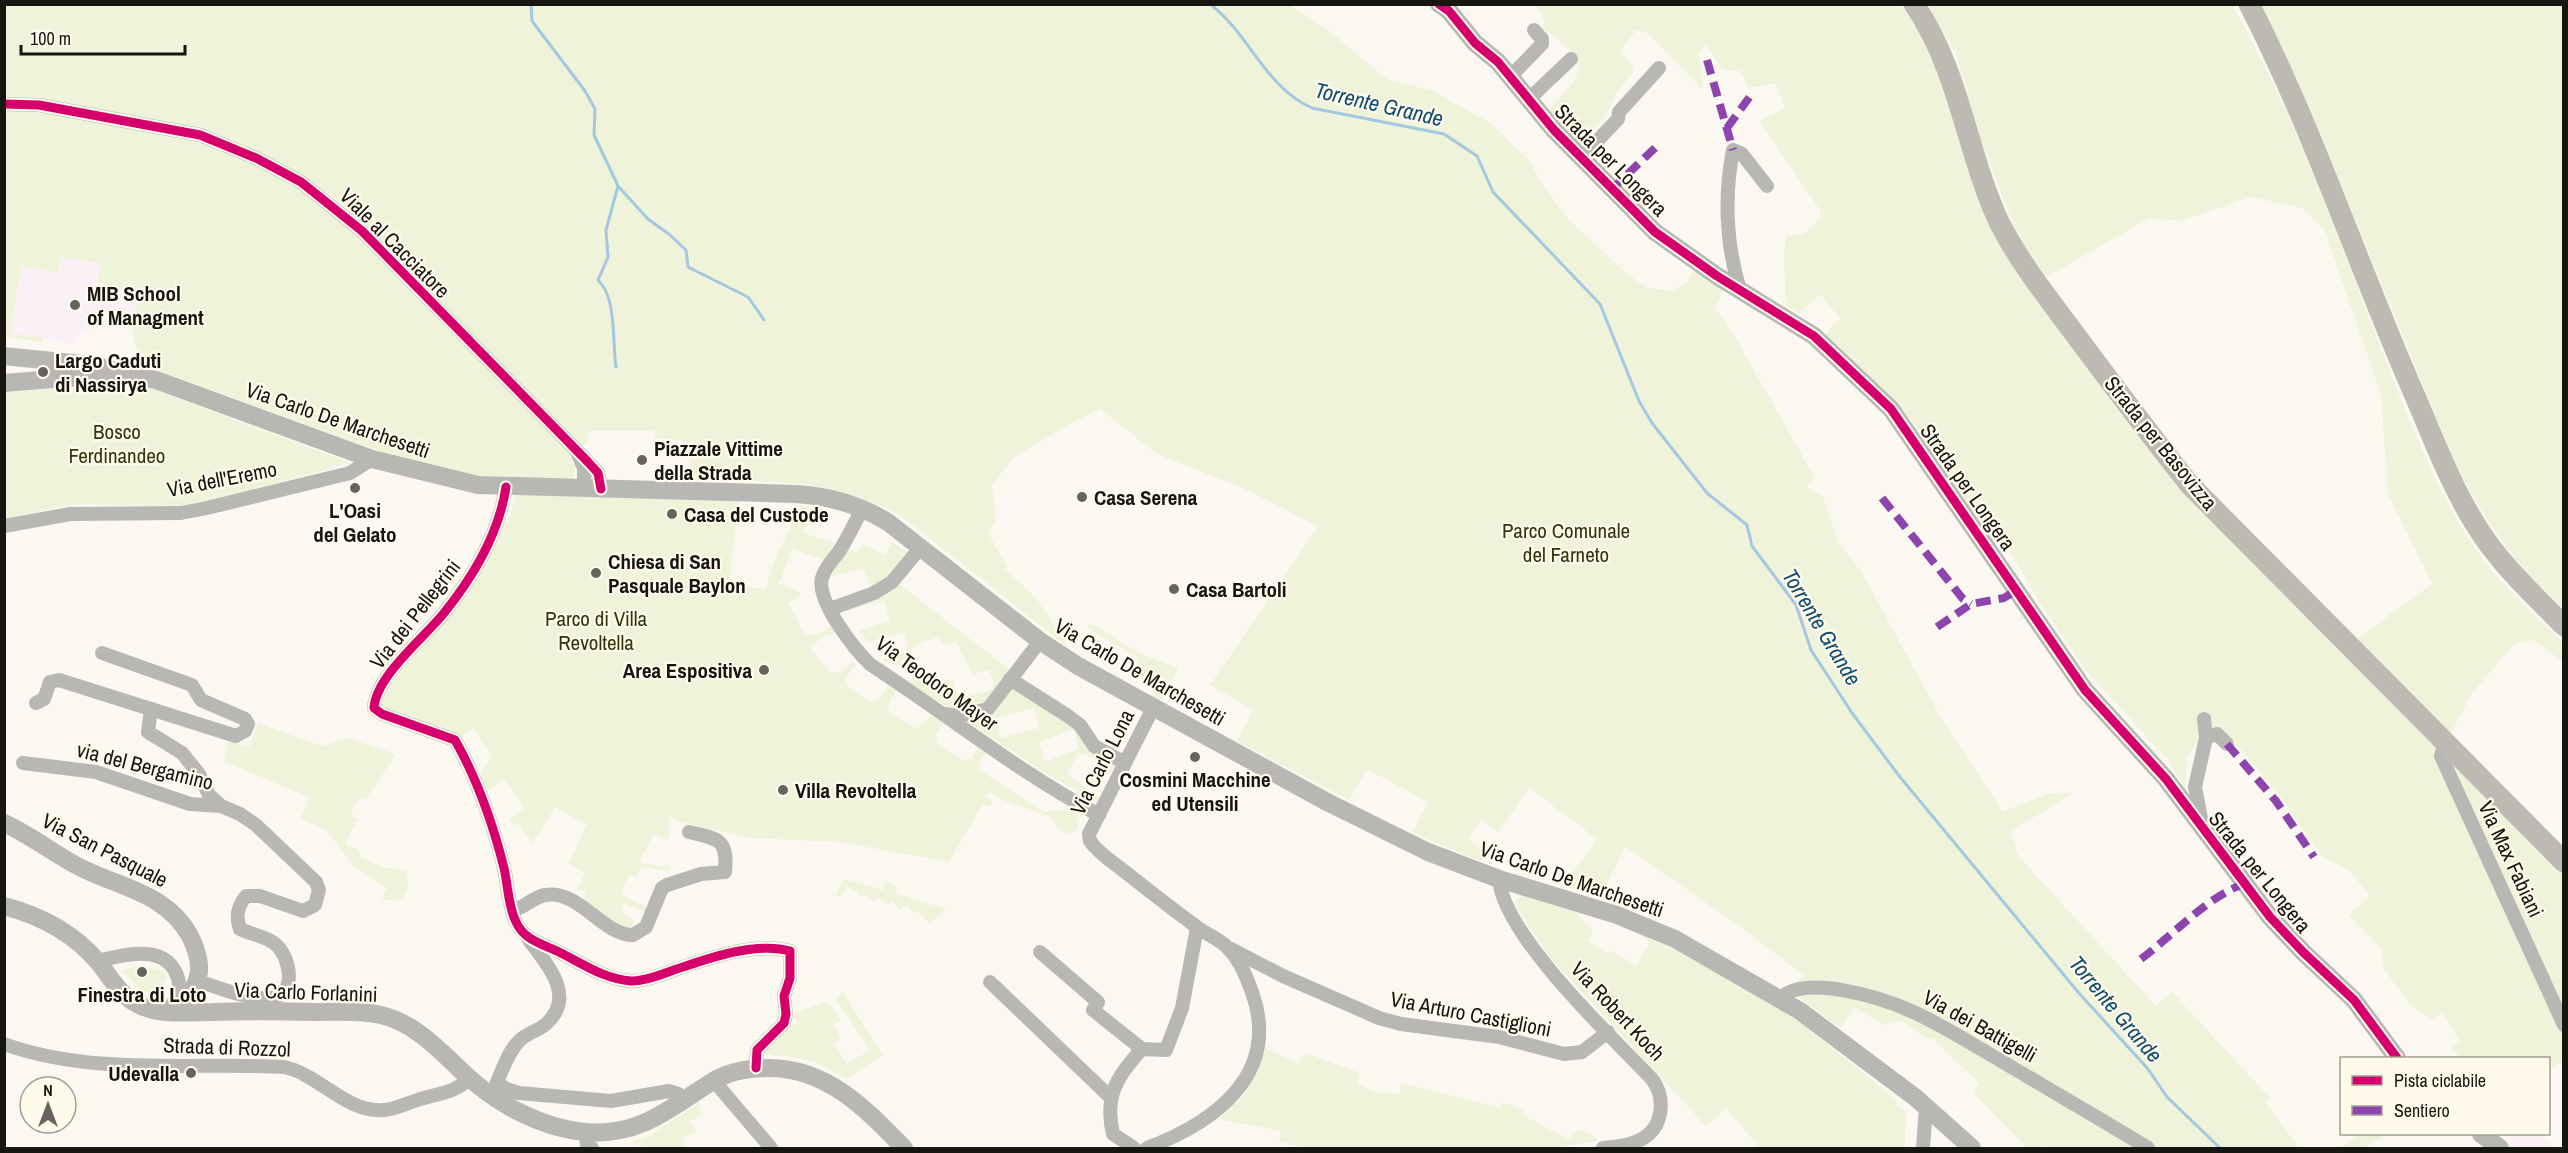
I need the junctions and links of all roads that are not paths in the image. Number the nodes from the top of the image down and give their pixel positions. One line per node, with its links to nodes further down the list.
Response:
1 (1439, 4): 6 (main road, Strada per Longera)
2 (1454, 4): 6 (street, Strada per Longera)
3 (1914, 4): 37 (main road, Strada per Basovizza)
4 (2249, 4): 27 (main road)
5 (1534, 30): 9 (street)
6 (1488, 53): 9 (main road, Strada per Longera)
7 (1571, 59): 10 (street)
8 (1659, 68): 12 (street)
9 (1510, 77): 10 (main road, Strada per Longera)
10 (1528, 100): 12 (main road, Strada per Longera)
11 (4, 104): 22 (street, Viale al Cacciatore)
12 (1581, 159): 14 (main road, Strada per Longera)
13 (1767, 186): 14 (street)
14 (1740, 290): 44 (main road, Strada per Longera)
15 (4, 356): 16 (main road)
16 (25, 358): 17 (main road); 18 (main road, Via Carlo De Marchesetti)
17 (4, 372)
18 (131, 373): 19 (main road); 20 (main road, Via Carlo De Marchesetti)
19 (4, 383)
20 (372, 459): 21 (main road, Via Carlo De Marchesetti); 24 (street, Via dell'Eremo)
21 (506, 487): 22 (main road, Via Carlo De Marchesetti); 50 (street, Via dei Pellegrini)
22 (593, 489): 23 (main road, Via Carlo De Marchesetti)
23 (862, 509): 25 (main road, Via Carlo De Marchesetti); 26 (street, Via Teodoro Mayer)
24 (4, 526)
25 (921, 547): 26 (street); 28 (main road, Via Carlo De Marchesetti)
26 (830, 609): 34 (street, Via Teodoro Mayer)
27 (2564, 626)
28 (1040, 641): 30 (street); 32 (main road, Via Carlo De Marchesetti)
29 (102, 653): 33 (street)
30 (1010, 679): 34 (street); 40 (street)
31 (36, 703): 33 (street)
32 (1153, 708): 40 (street, Via Carlo Lona); 48 (main road, Via Carlo De Marchesetti)
33 (151, 709): 41 (street, via del Bergamino)
34 (943, 714): 42 (street, Via Teodoro Mayer)
35 (2204, 719): 36 (street, Strada per Longera)
36 (2206, 738): 38 (street); 44 (street, Strada per Longera)
37 (2445, 743): 47 (main road, Strada per Basovizza); 60 (street, Via Max Fabiani)
38 (2227, 744)
39 (23, 763): 41 (street, via del Bergamino)
40 (1125, 763): 42 (street, Via Carlo Lona)
41 (221, 806): 56 (street, via del Bergamino)
42 (1099, 815): 46 (street, Via Carlo Lona)
43 (4, 823): 56 (main road, Via San Pasquale)
44 (2202, 829): 64 (main road, Strada per Longera)
45 (689, 832): 50 (street)
46 (1089, 834): 51 (street, Via Arturo Castiglioni)
47 (2564, 862)
48 (1498, 879): 58 (main road, Via Carlo De Marchesetti); 61 (street, Via Robert Koch)
49 (4, 906): 55 (main road, Via Carlo Forlanini)
50 (512, 911): 52 (street, Via dei Pellegrini)
51 (1197, 928): 53 (street, Via Arturo Castiglioni); 63 (street)
52 (528, 938): 65 (street); 69 (street, Via dei Pellegrini)
53 (1227, 947): 61 (street, Via Arturo Castiglioni); 76 (street)
54 (1040, 952): 63 (street)
55 (97, 961): 59 (main road, Via Carlo Forlanini); 59 (street)
56 (198, 974): 59 (main road)
57 (990, 982): 68 (street)
58 (1780, 999): 70 (main road, Via Carlo De Marchesetti); 80 (street, Via dei Battigelli)
59 (167, 1012): 66 (main road, Via Carlo Forlanini)
60 (2564, 1025)
61 (1608, 1032): 77 (street, Via Robert Koch)
62 (4, 1044): 66 (street, Strada di Rozzol)
63 (1142, 1049): 68 (street)
64 (2396, 1057)
65 (756, 1068): 67 (main road, Via Carlo Forlanini); 74 (main road, Via Carlo Forlanini)
66 (470, 1078): 72 (main road, Via Carlo Forlanini)
67 (714, 1081): 69 (main road, Via Carlo Forlanini); 73 (street)
68 (1110, 1097): 75 (street)
69 (683, 1101): 72 (main road, Via Carlo Forlanini)
70 (1926, 1106): 78 (street); 79 (main road, Via Carlo De Marchesetti)
71 (2482, 1135): 81 (main road)
72 (588, 1140)
73 (771, 1149)
74 (904, 1149)
75 (1134, 1149)
76 (1147, 1149)
77 (1603, 1149)
78 (1923, 1149)
79 (1971, 1149)
80 (2148, 1149)
81 (2500, 1149)

